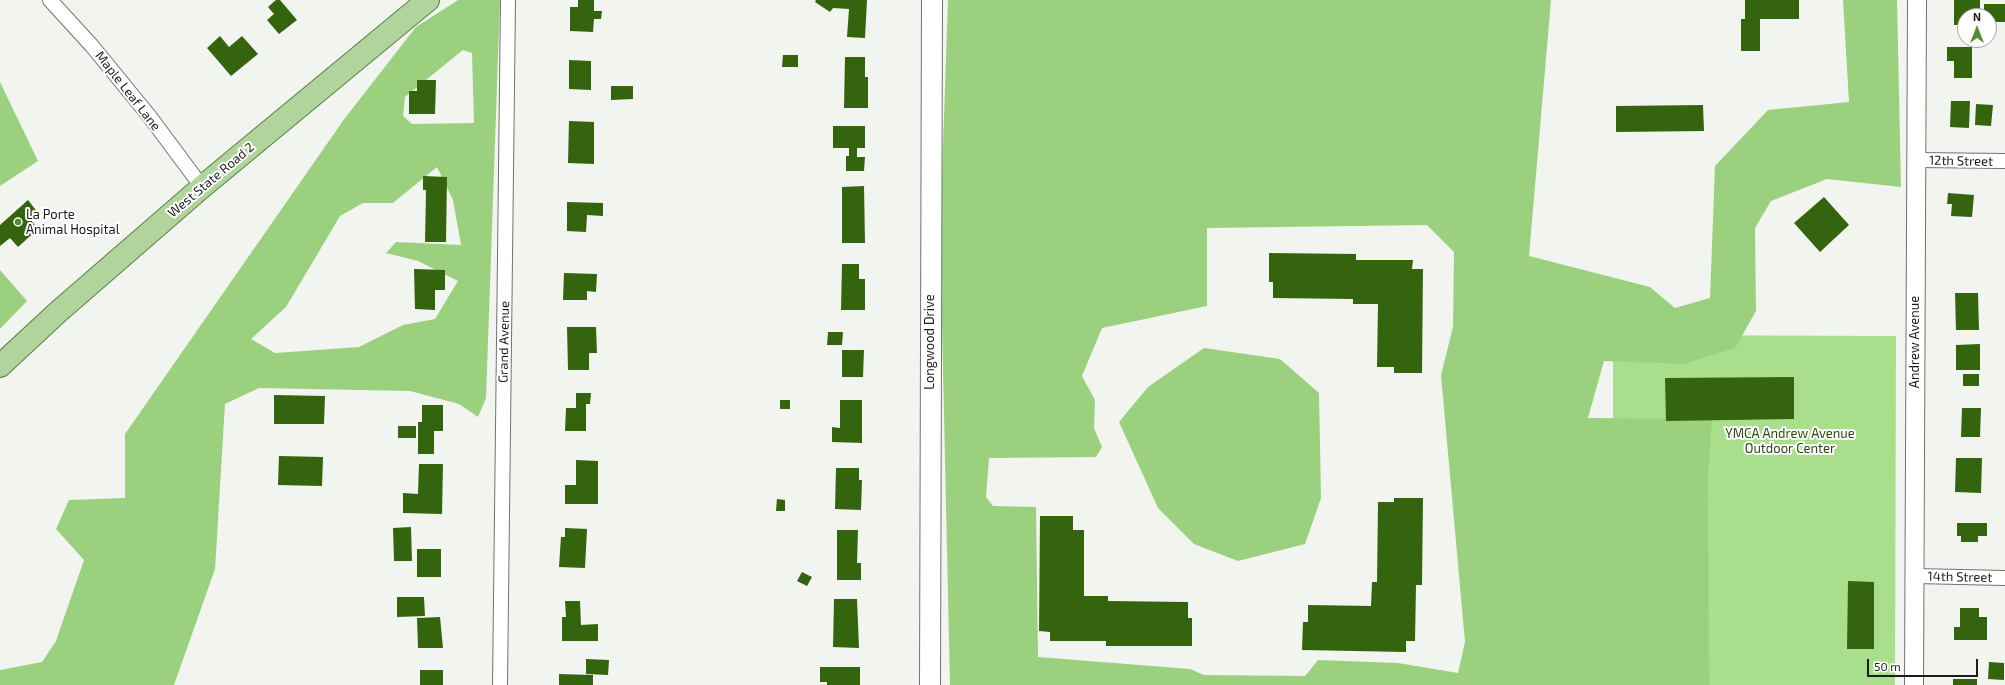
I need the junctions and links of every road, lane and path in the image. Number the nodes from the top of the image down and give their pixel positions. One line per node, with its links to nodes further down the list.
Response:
1 (50, 0): 8 (street, Maple Leaf Lane)
2 (428, 0): 8 (main road, West State Road 2)
3 (508, 0): 12 (street, Grand Avenue)
4 (932, 0): 13 (main road, Longwood Drive)
5 (1917, 0): 6 (street, Andrew Avenue)
6 (1917, 160): 7 (street, 12th Street); 10 (street, Andrew Avenue)
7 (2005, 161)
8 (202, 187): 9 (main road, West State Road 2)
9 (0, 366)
10 (1915, 576): 11 (street, 14th Street); 14 (street, Andrew Avenue)
11 (2005, 578)
12 (500, 685)
13 (930, 685)
14 (1914, 685)

